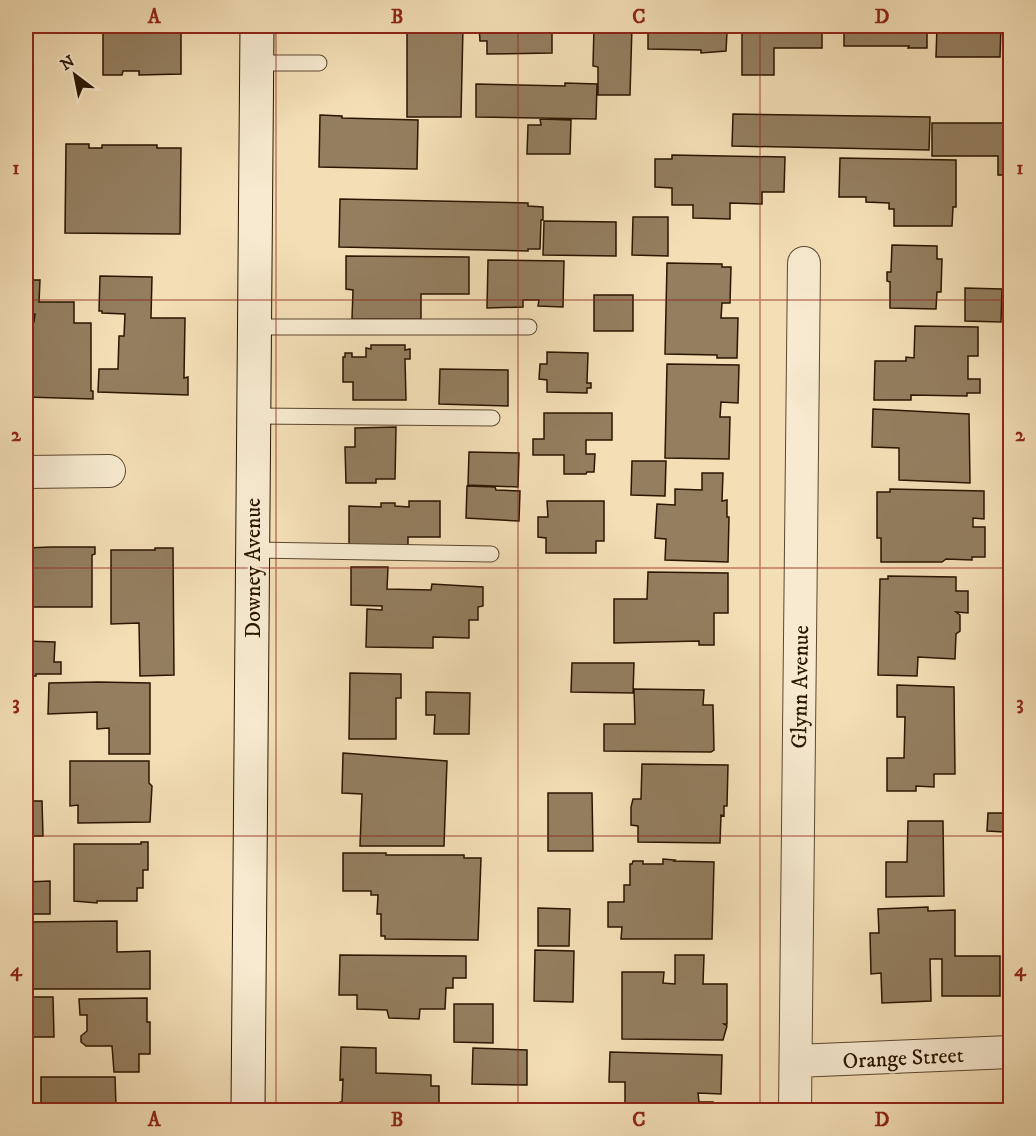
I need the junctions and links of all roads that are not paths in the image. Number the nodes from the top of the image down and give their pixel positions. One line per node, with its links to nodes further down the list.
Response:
1 (257, 26): 2 (main road, Downey Avenue)
2 (256, 63): 3 (lane); 5 (main road, Downey Avenue)
3 (319, 63)
4 (804, 263): 14 (street, Glynn Avenue)
5 (254, 327): 6 (lane); 7 (main road, Downey Avenue)
6 (529, 327)
7 (253, 416): 8 (lane); 11 (main road, Downey Avenue)
8 (492, 418)
9 (109, 471): 10 (street)
10 (26, 472)
11 (252, 550): 12 (lane); 15 (main road, Downey Avenue)
12 (491, 554)
13 (1011, 1052): 14 (street, Orange Street)
14 (796, 1061): 16 (street, Glynn Avenue)
15 (248, 1110)
16 (795, 1110)

